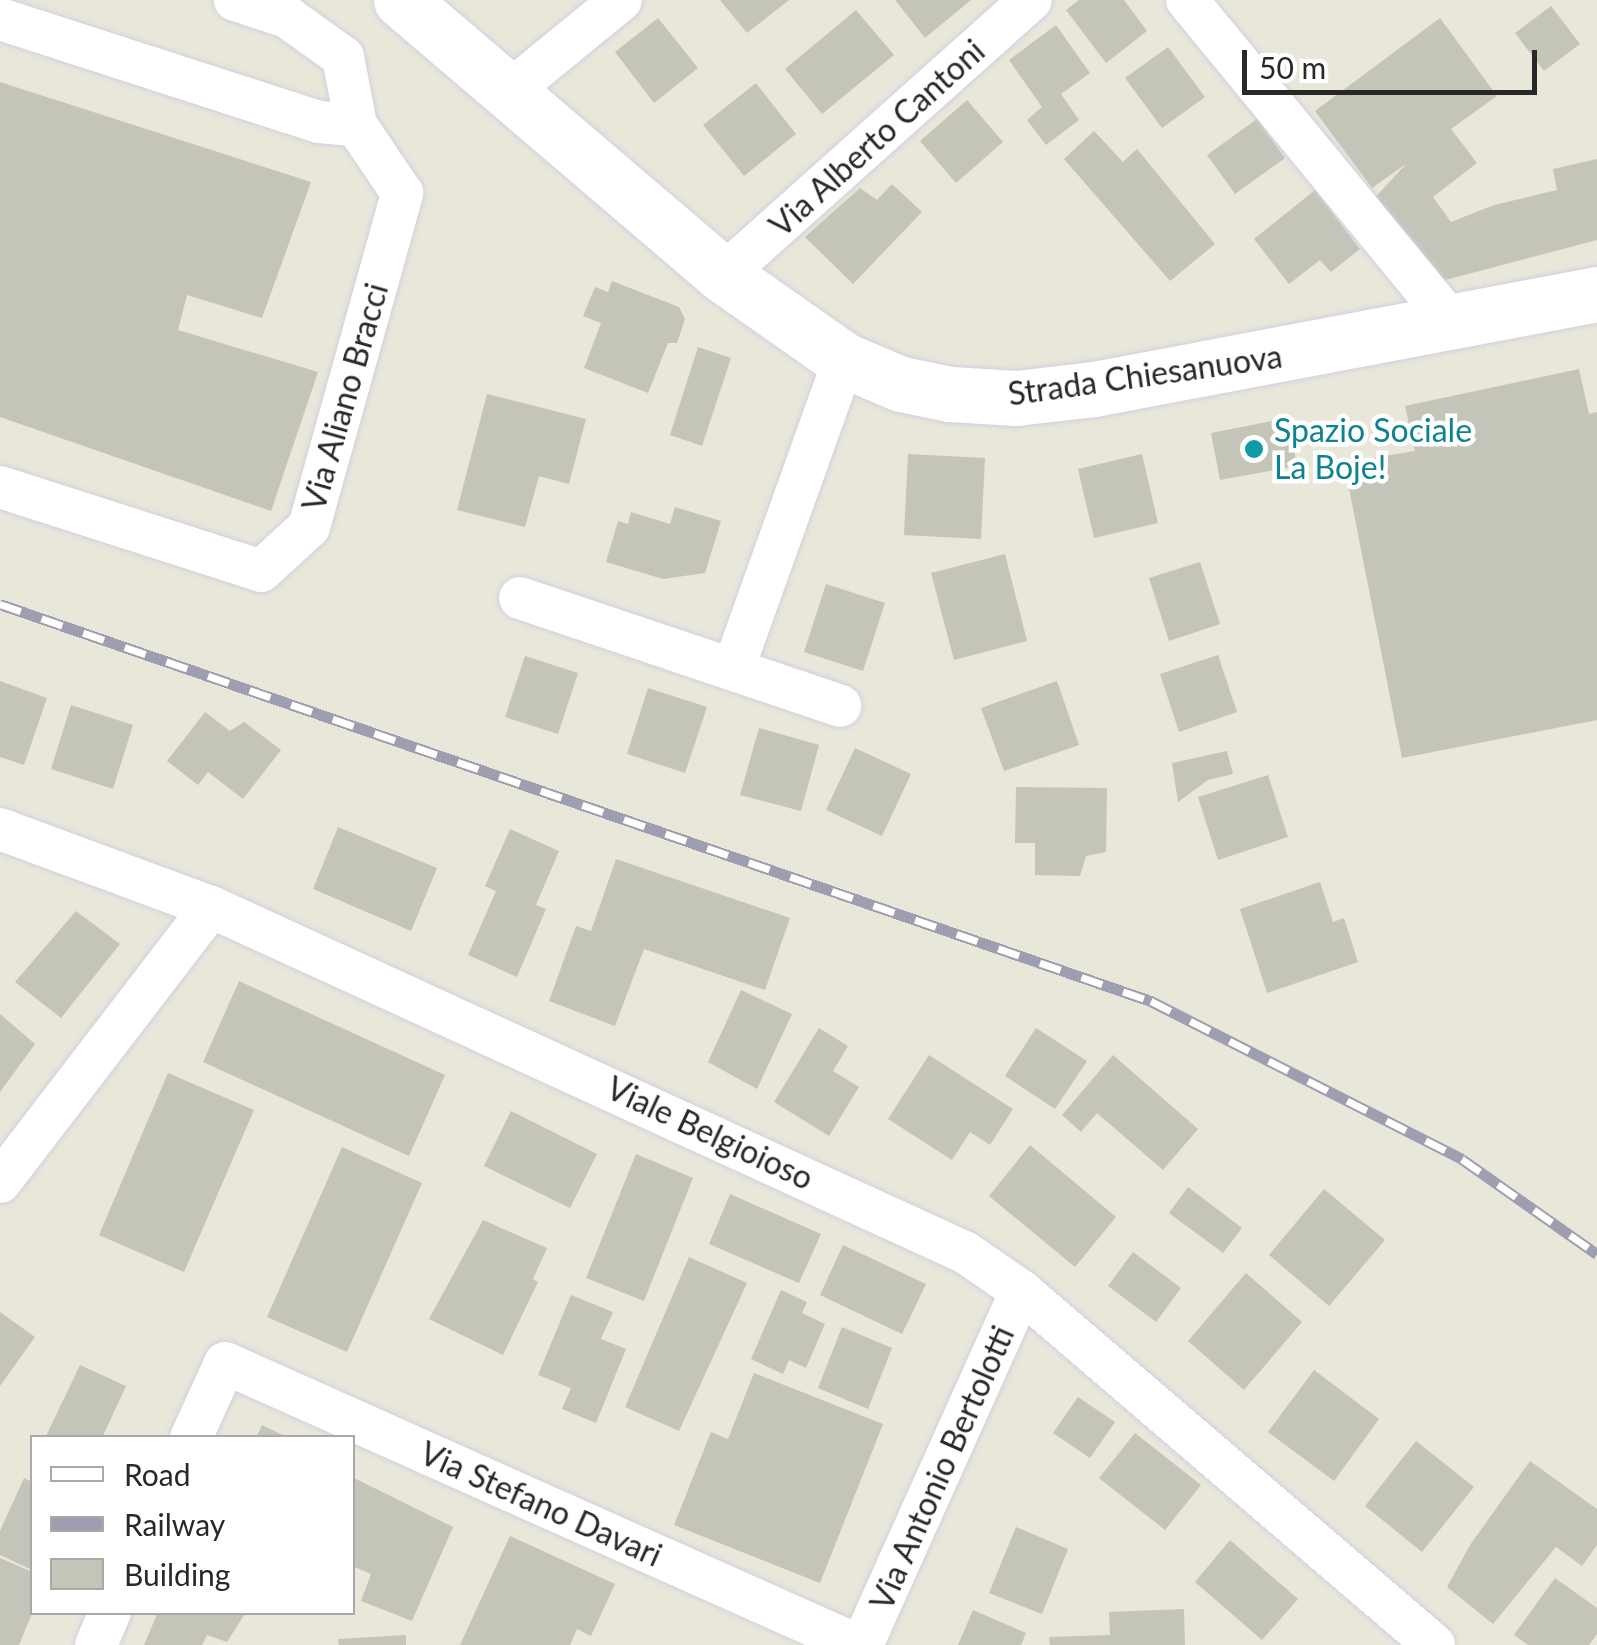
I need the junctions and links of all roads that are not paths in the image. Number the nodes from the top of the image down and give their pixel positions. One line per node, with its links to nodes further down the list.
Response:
1 (235, 0): 8 (street, Via Aliano Bracci)
2 (401, 0): 7 (main road, Strada Chiesanuova)
3 (621, 0): 7 (street)
4 (1030, 0): 9 (street, Via Alberto Cantoni)
5 (1187, 0): 11 (street)
6 (0, 19): 8 (street)
7 (511, 90): 9 (main road, Strada Chiesanuova)
8 (356, 125): 13 (street, Via Aliano Bracci)
9 (723, 275): 12 (main road, Strada Chiesanuova)
10 (1597, 294): 11 (main road, Strada Chiesanuova)
11 (1452, 323): 12 (main road, Strada Chiesanuova)
12 (844, 360): 15 (street)
13 (0, 487)
14 (520, 598): 15 (street)
15 (734, 667): 16 (street)
16 (840, 706)
17 (0, 829): 18 (street, Viale Belgioioso)
18 (211, 907): 19 (street); 20 (street, Viale Belgioioso)
19 (0, 1182)
20 (1022, 1291): 24 (street, Via Antonio Bertolotti); 25 (street, Viale Belgioioso)
21 (191, 1435): 24 (street, Via Stefano Davari)
22 (109, 1615): 23 (street)
23 (96, 1645)
24 (860, 1645)
25 (1434, 1645)

